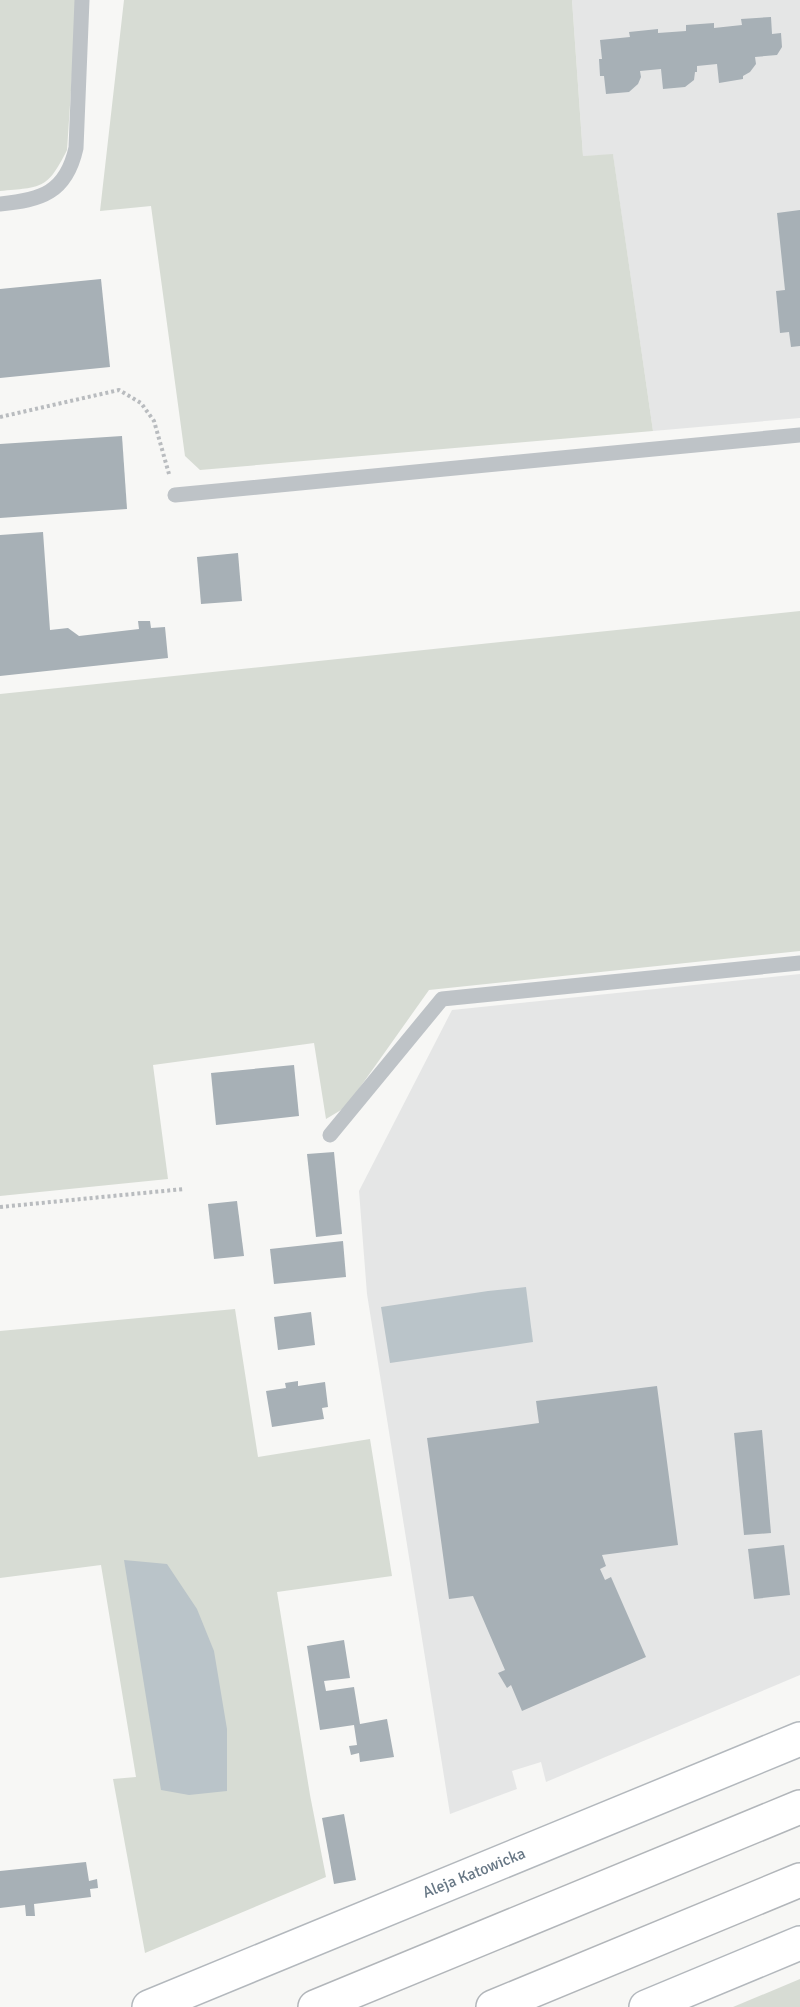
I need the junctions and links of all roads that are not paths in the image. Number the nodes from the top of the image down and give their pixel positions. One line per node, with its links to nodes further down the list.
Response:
1 (82, 0): 2 (lane)
2 (0, 204)
3 (800, 435): 4 (lane)
4 (175, 495)
5 (800, 963): 6 (lane)
6 (330, 1135)
7 (800, 1739): 11 (main road, Aleja Katowicka)
8 (800, 1807): 12 (main road)
9 (800, 1880): 13 (main road)
10 (800, 1943): 14 (main road)
11 (149, 2007)
12 (315, 2007)
13 (493, 2007)
14 (646, 2007)

